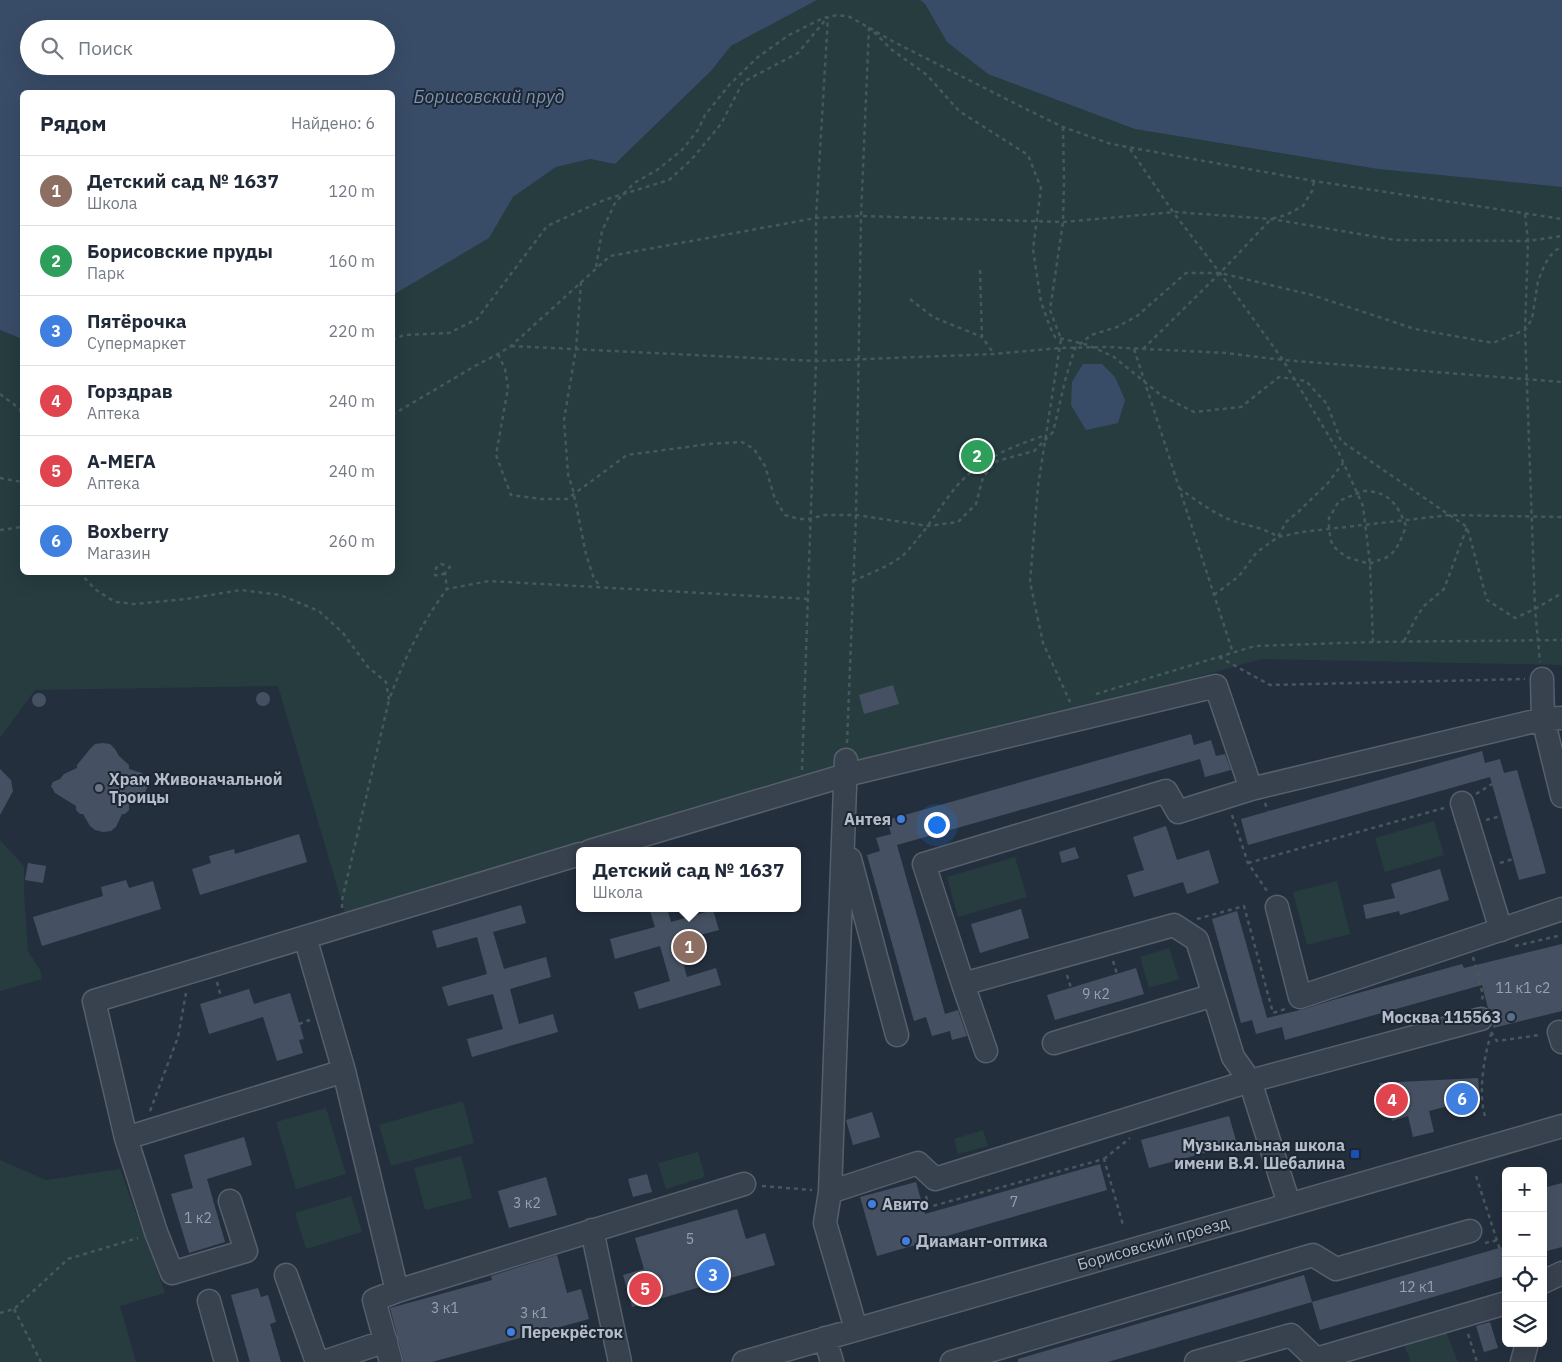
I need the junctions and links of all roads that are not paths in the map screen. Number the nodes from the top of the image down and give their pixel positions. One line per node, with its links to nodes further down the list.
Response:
1 (1542, 678): 2 (street)
2 (1552, 719): 4 (street); 5 (street)
3 (846, 767): 4 (street); 7 (street); 8 (street)
4 (1251, 789): 14 (street)
5 (1562, 796)
6 (1462, 803): 12 (street)
7 (844, 836): 17 (street); 25 (street)
8 (602, 847)
9 (576, 855): 13 (street)
10 (1277, 907): 12 (street)
11 (1562, 909): 12 (street)
12 (1501, 930)
13 (305, 937): 20 (street); 23 (street)
14 (963, 984): 15 (street); 19 (street)
15 (1214, 995): 18 (street); 21 (street)
16 (1486, 1027): 21 (street)
17 (897, 1035)
18 (1054, 1044)
19 (986, 1051)
20 (344, 1072): 23 (street); 33 (street)
21 (1250, 1081): 25 (street); 27 (street)
22 (1562, 1126): 27 (street, Борисовский проезд)
23 (134, 1135): 26 (street)
24 (744, 1184): 28 (street)
25 (830, 1192): 36 (street)
26 (230, 1201)
27 (1289, 1204): 36 (street, Борисовский проезд)
28 (592, 1230): 33 (street); 43 (street)
29 (1470, 1231): 46 (street)
30 (1562, 1273): 32 (street)
31 (286, 1275): 41 (street)
32 (1547, 1280)
33 (397, 1290): 39 (street)
34 (209, 1301): 40 (street)
35 (1502, 1304): 47 (street)
36 (856, 1329): 37 (street, Борисовский проезд)
37 (825, 1338): 44 (street, Борисовский проезд); 45 (street)
38 (1526, 1347): 48 (street)
39 (388, 1352): 42 (street)
40 (226, 1362)
41 (317, 1362)
42 (324, 1362)
43 (620, 1362)
44 (744, 1362)
45 (832, 1362)
46 (952, 1362)
47 (1196, 1362)
48 (1522, 1362)

